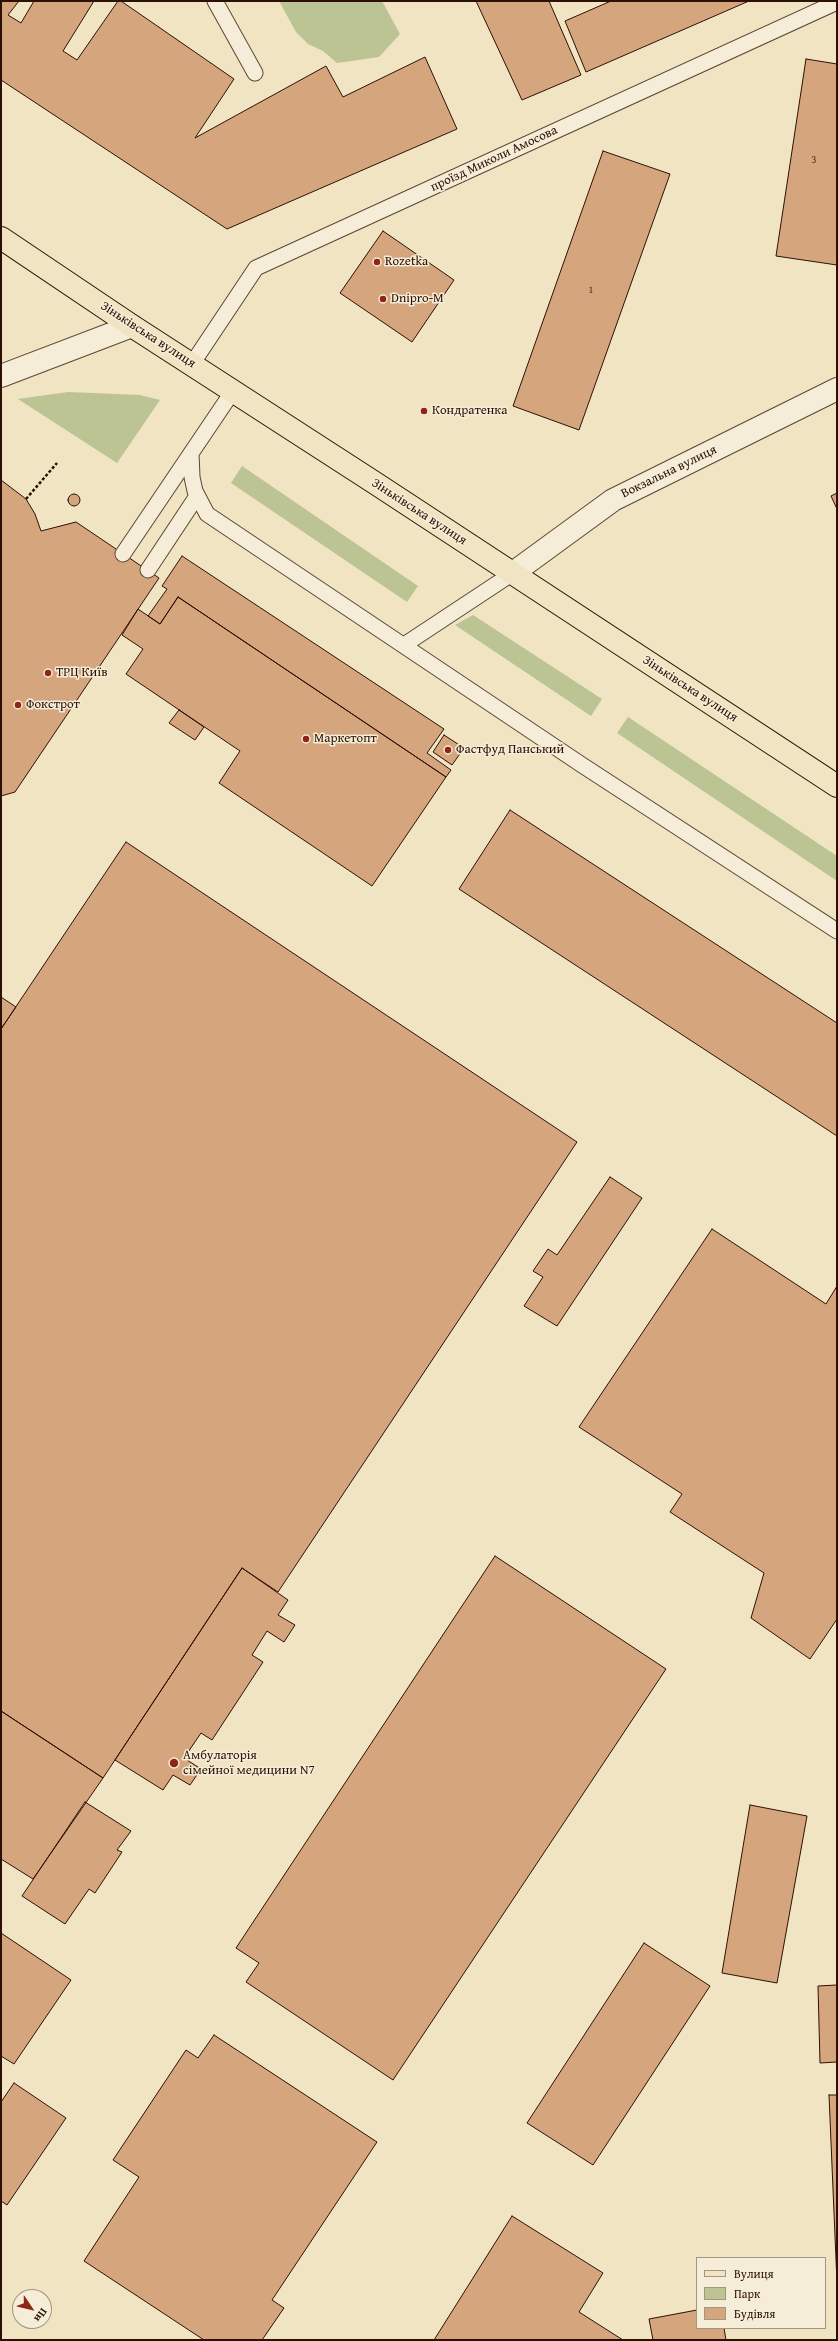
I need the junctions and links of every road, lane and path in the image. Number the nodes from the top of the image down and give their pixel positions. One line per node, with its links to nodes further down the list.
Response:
1 (215, 1): 3 (lane)
2 (837, 2): 6 (lane, проїзд Миколи Амосова)
3 (255, 73)
4 (1, 238): 5 (main road, Зіньківська вулиця)
5 (132, 326): 6 (main road, Зіньківська вулиця); 7 (street)
6 (192, 364): 9 (main road, Зіньківська вулиця)
7 (1, 376)
8 (837, 389): 16 (street, Вокзальна вулиця)
9 (233, 391): 10 (lane); 16 (main road, Зіньківська вулиця)
10 (191, 453): 12 (lane); 14 (lane)
11 (57, 463): 13 (path)
12 (197, 496): 15 (lane); 17 (lane)
13 (26, 499)
14 (123, 554)
15 (148, 570)
16 (513, 573): 17 (lane); 18 (main road, Зіньківська вулиця)
17 (404, 645): 19 (lane)
18 (837, 786)
19 (837, 931)

